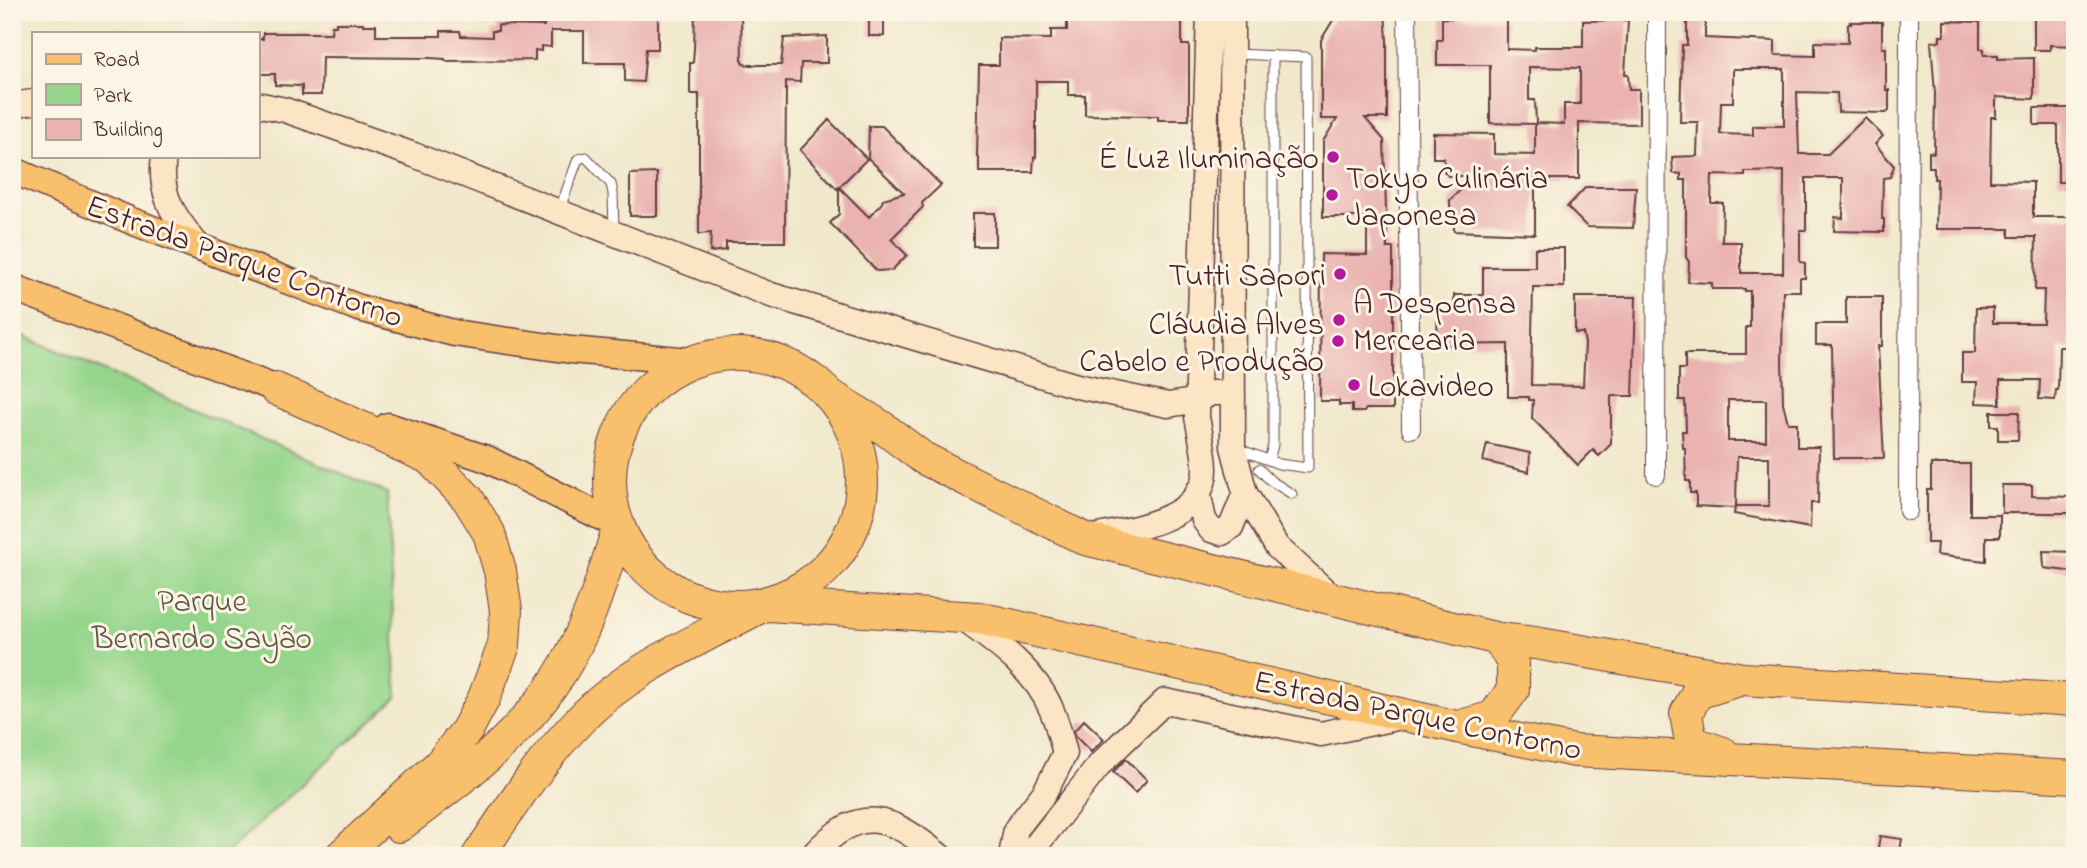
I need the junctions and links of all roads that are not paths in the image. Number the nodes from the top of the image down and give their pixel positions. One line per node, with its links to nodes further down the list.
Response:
1 (1209, 12): 6 (street)
2 (1232, 12): 6 (street)
3 (1407, 12): 24 (street)
4 (1657, 12): 27 (street)
5 (1909, 12): 31 (street)
6 (1220, 55): 7 (lane); 22 (street); 23 (street)
7 (1273, 55): 26 (lane); 26 (lane)
8 (32, 102): 10 (street)
9 (259, 104): 12 (street)
10 (12, 105)
11 (259, 113): 12 (street)
12 (325, 124): 15 (street)
13 (164, 158): 17 (street)
14 (12, 170): 17 (main road, Estrada Parque Contorno)
15 (559, 211): 16 (street); 16 (lane)
16 (614, 232): 23 (street)
17 (200, 247): 19 (main road, Estrada Parque Contorno)
18 (12, 287): 20 (main road)
19 (690, 361): 21 (highway); 32 (highway)
20 (276, 390): 32 (main road); 44 (highway)
21 (833, 397): 33 (highway); 35 (highway)
22 (1233, 397): 23 (street); 25 (street)
23 (1199, 400): 29 (street)
24 (1410, 429)
25 (1233, 447): 26 (lane); 28 (street)
26 (1274, 462): 28 (lane)
27 (1656, 475)
28 (1248, 479): 29 (street); 30 (lane); 34 (street)
29 (1198, 491): 33 (street)
30 (1292, 494)
31 (1908, 511)
32 (618, 527): 35 (highway, Estrada Parque Contorno); 45 (highway)
33 (1085, 539): 34 (highway)
34 (1332, 598): 37 (highway)
35 (763, 606): 36 (highway, Estrada Parque Contorno); 46 (highway)
36 (958, 616): 40 (highway, Estrada Parque Contorno); 49 (street)
37 (1499, 639): 38 (highway); 41 (highway)
38 (1743, 679): 39 (highway); 42 (highway)
39 (2075, 700)
40 (1407, 715): 41 (highway, Estrada Parque Contorno); 50 (street)
41 (1457, 727): 42 (highway, Estrada Parque Contorno)
42 (1744, 759): 43 (highway, Estrada Parque Contorno)
43 (2075, 778)
44 (341, 856)
45 (360, 856)
46 (478, 856)
47 (812, 856): 48 (street)
48 (940, 856)
49 (1011, 856)
50 (1020, 856)

